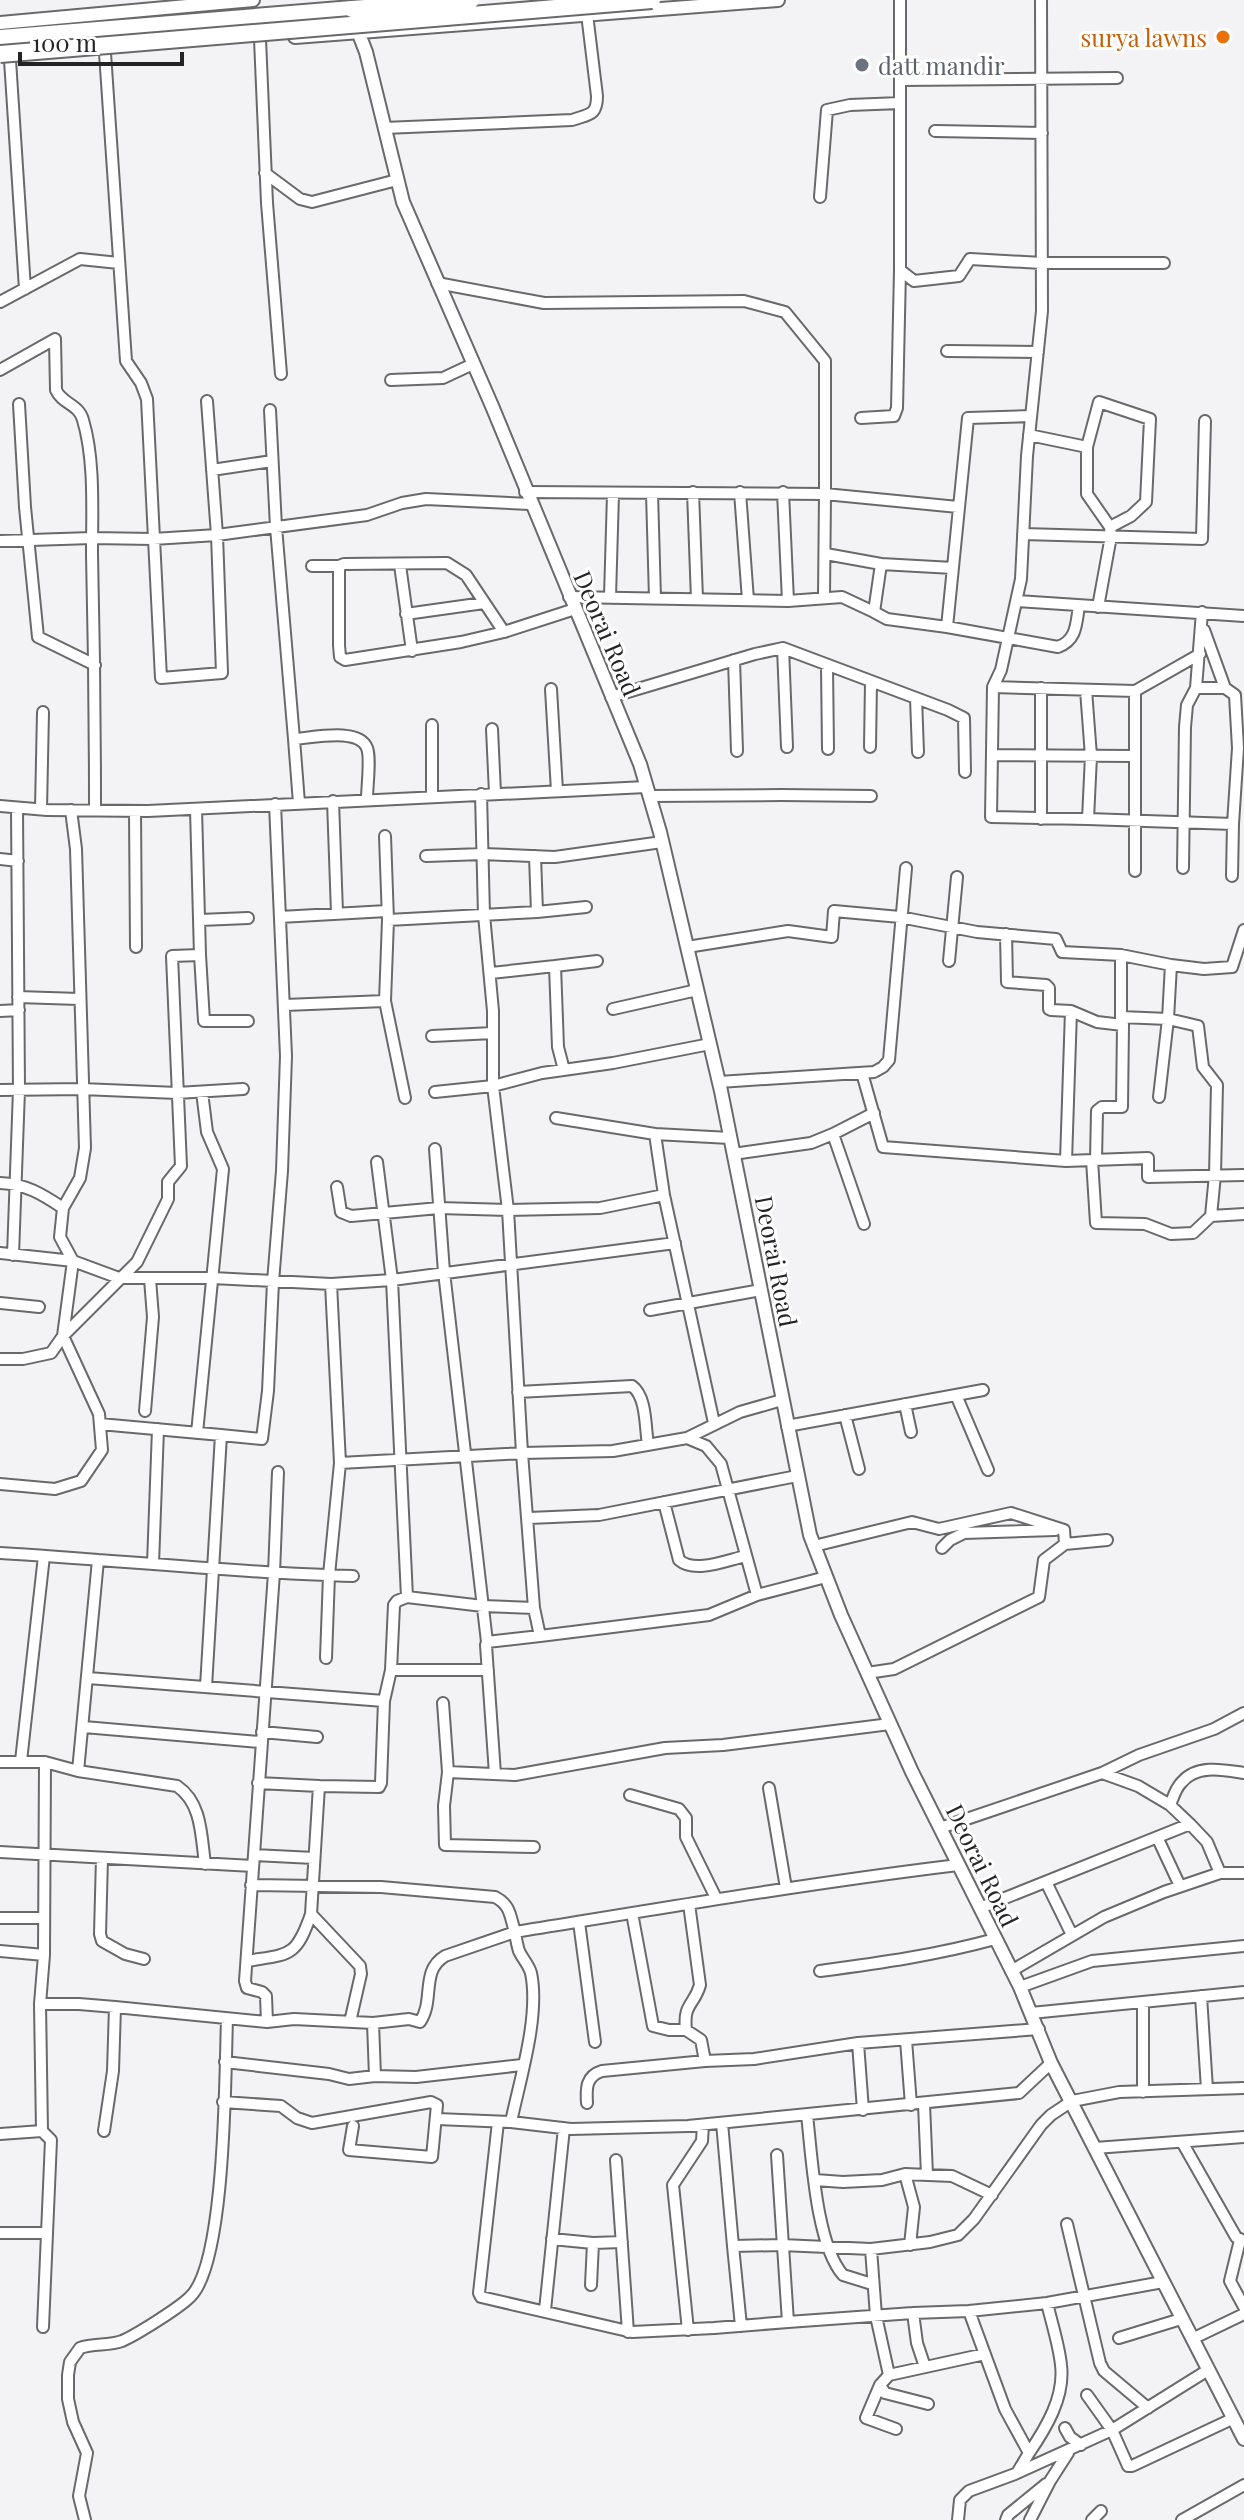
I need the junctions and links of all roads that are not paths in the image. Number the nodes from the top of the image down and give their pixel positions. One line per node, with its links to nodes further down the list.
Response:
1 (253, 0): 8 (street)
2 (471, 0): 10 (highway, bridge)
3 (652, 0): 13 (highway, bridge)
4 (778, 0): 7 (street)
5 (900, 0): 16 (street)
6 (1041, 0): 15 (street)
7 (587, 14): 9 (street); 18 (street)
8 (0, 23)
9 (365, 33): 11 (street); 18 (street, Deorai Road)
10 (0, 38)
11 (260, 39): 12 (street); 21 (street)
12 (105, 53): 13 (street); 24 (street)
13 (3, 58): 29 (street)
14 (1117, 78): 15 (street)
15 (1042, 79): 16 (street); 20 (street)
16 (900, 80): 17 (street)
17 (900, 103): 23 (street); 27 (street)
18 (384, 128): 22 (street, Deorai Road)
19 (935, 131): 20 (street)
20 (1042, 133): 25 (street)
21 (266, 178): 22 (street); 35 (street)
22 (397, 180): 28 (street, Deorai Road)
23 (820, 197)
24 (119, 263): 29 (street); 61 (street)
25 (1042, 263): 26 (street); 27 (street); 32 (street)
26 (1164, 263)
27 (900, 270): 41 (street)
28 (437, 283): 33 (street, Deorai Road); 52 (street)
29 (25, 289): 30 (street)
30 (0, 302)
31 (947, 351): 32 (street)
32 (1038, 352): 40 (street)
33 (473, 364): 36 (street); 53 (street, Deorai Road)
34 (0, 370): 59 (street)
35 (281, 374)
36 (391, 380)
37 (207, 401): 46 (street)
38 (19, 404): 60 (street)
39 (270, 410): 45 (street)
40 (1031, 416): 43 (street); 54 (street)
41 (861, 418)
42 (1205, 421): 56 (street)
43 (1029, 435): 44 (street); 57 (street)
44 (1087, 447): 56 (street); 56 (street)
45 (272, 461): 46 (street); 55 (street)
46 (212, 470): 58 (street)
47 (693, 492): 48 (street); 50 (street); 72 (street)
48 (740, 492): 49 (street); 73 (street)
49 (783, 492): 52 (street); 74 (street)
50 (652, 493): 51 (street); 71 (street)
51 (613, 494): 53 (street); 69 (street)
52 (825, 494): 54 (street); 63 (street)
53 (528, 498): 55 (street); 77 (street, Deorai Road)
54 (958, 507): 68 (street)
55 (276, 527): 58 (street); 107 (street)
56 (1110, 532): 57 (street); 79 (street)
57 (1023, 534): 75 (street)
58 (217, 535): 61 (street); 61 (street)
59 (92, 538): 60 (street); 61 (street); 92 (street)
60 (29, 539): 62 (street); 92 (street)
61 (153, 539)
62 (0, 541)
63 (826, 554): 64 (street); 70 (street)
64 (881, 564): 68 (street); 80 (street)
65 (400, 565): 67 (street); 76 (street); 82 (street)
66 (312, 566): 67 (street)
67 (339, 566): 89 (street)
68 (953, 568): 85 (street)
69 (610, 597): 71 (street); 77 (street)
70 (824, 597): 74 (street); 80 (street)
71 (655, 598): 72 (street)
72 (697, 599): 73 (street)
73 (748, 600): 74 (street)
74 (788, 601)
75 (1017, 601): 78 (street); 87 (street)
76 (484, 603): 82 (street); 86 (street)
77 (572, 603): 86 (street); 102 (street, Deorai Road)
78 (1079, 606): 79 (street); 87 (street)
79 (1098, 607): 81 (street)
80 (874, 612): 85 (street)
81 (1202, 612): 83 (street); 84 (street)
82 (406, 614): 89 (street)
83 (1244, 616)
84 (1201, 625): 90 (street); 98 (street)
85 (947, 627): 87 (street)
86 (504, 632): 89 (street)
87 (1009, 638): 95 (street)
88 (783, 648): 91 (street); 93 (street); 108 (street)
89 (412, 651)
90 (1200, 654): 97 (street); 101 (street)
91 (734, 660): 102 (street); 111 (street)
92 (95, 665): 133 (street)
93 (827, 666): 94 (street); 110 (street)
94 (871, 682): 103 (street); 109 (street)
95 (993, 687): 96 (street); 113 (street)
96 (1041, 688): 100 (street); 114 (street)
97 (1196, 688): 98 (street); 138 (street)
98 (1225, 688): 139 (street)
99 (551, 689): 118 (street)
100 (1086, 690): 101 (street); 115 (street)
101 (1135, 691): 116 (street)
102 (611, 697): 119 (street, Deorai Road)
103 (916, 698): 112 (street); 117 (street)
104 (43, 712): 130 (street)
105 (432, 725): 122 (street)
106 (492, 729): 120 (street)
107 (294, 739): 124 (street); 126 (street)
108 (787, 747)
109 (870, 747)
110 (828, 749)
111 (737, 751)
112 (918, 752)
113 (992, 755): 114 (street); 135 (street)
114 (1041, 755): 115 (street); 135 (street)
115 (1091, 756): 116 (street); 136 (street)
116 (1134, 756): 137 (street)
117 (965, 772)
118 (557, 791): 119 (street); 120 (street)
119 (648, 792): 123 (street); 141 (street, Deorai Road)
120 (495, 793): 121 (street)
121 (481, 794): 122 (street); 142 (street)
122 (432, 796): 124 (street)
123 (871, 796)
124 (367, 799): 125 (street)
125 (333, 801): 126 (street); 154 (street)
126 (299, 803): 127 (street)
127 (275, 804): 131 (street); 157 (street)
128 (0, 806): 129 (street)
129 (17, 808): 130 (street); 146 (street)
130 (41, 809): 132 (street)
131 (196, 809): 134 (street); 160 (street)
132 (71, 810): 133 (street); 175 (street)
133 (95, 810): 134 (street)
134 (135, 811): 164 (street)
135 (1041, 819): 136 (street)
136 (1088, 819): 137 (street)
137 (1135, 821): 138 (street); 149 (street)
138 (1184, 824): 139 (street); 148 (street)
139 (1233, 824): 150 (street)
140 (385, 836): 156 (street)
141 (662, 842): 144 (street); 165 (street, Deorai Road)
142 (483, 854): 143 (street); 144 (street); 155 (street)
143 (426, 856)
144 (535, 856): 153 (street)
145 (0, 859): 146 (street)
146 (18, 861): 174 (street)
147 (906, 868): 158 (street)
148 (1183, 868)
149 (1135, 871)
150 (1232, 876)
151 (957, 877): 161 (street)
152 (586, 907): 153 (street)
153 (537, 912): 155 (street)
154 (337, 913): 156 (street); 157 (street)
155 (484, 915): 156 (street); 172 (street)
156 (388, 916): 176 (street)
157 (280, 917): 177 (street)
158 (900, 917): 161 (street); 165 (street); 189 (street)
159 (248, 918): 160 (street)
160 (200, 920): 166 (street)
161 (953, 927): 163 (street); 169 (street)
162 (1244, 930): 170 (street)
163 (1006, 934): 167 (street); 181 (street)
164 (136, 947)
165 (687, 947): 173 (street, Deorai Road)
166 (200, 955): 183 (street); 198 (street)
167 (1121, 955): 170 (street); 184 (street)
168 (597, 961): 171 (street)
169 (949, 961)
170 (1171, 965): 182 (street)
171 (555, 966): 172 (street); 188 (street)
172 (491, 973): 185 (street)
173 (697, 990): 178 (street); 187 (street, Deorai Road)
174 (18, 997): 175 (street); 179 (street)
175 (79, 999): 192 (street)
176 (385, 1001): 177 (street); 200 (street)
177 (285, 1005): 234 (street)
178 (613, 1009)
179 (19, 1010): 180 (street); 195 (street)
180 (0, 1011)
181 (1071, 1011): 184 (street); 209 (street)
182 (1168, 1019): 184 (street); 199 (street); 211 (street)
183 (248, 1021)
184 (1122, 1021): 208 (street)
185 (493, 1033): 186 (street); 191 (street)
186 (432, 1036)
187 (710, 1044): 188 (street); 190 (street, Deorai Road)
188 (564, 1070): 191 (street)
189 (862, 1073): 190 (street); 201 (street)
190 (719, 1082): 205 (street, Deorai Road)
191 (493, 1086): 197 (street); 219 (street)
192 (82, 1089): 195 (street); 198 (street); 217 (street)
193 (243, 1089): 196 (street)
194 (0, 1090): 195 (street)
195 (19, 1090): 214 (street)
196 (202, 1092): 198 (street); 231 (street)
197 (435, 1092)
198 (177, 1093): 230 (street)
199 (1159, 1097)
200 (405, 1098)
201 (874, 1113): 204 (street); 209 (street)
202 (556, 1118): 203 (street)
203 (655, 1134): 205 (street); 216 (street)
204 (833, 1134): 207 (street); 223 (street)
205 (730, 1138): 207 (street, Deorai Road)
206 (435, 1149): 218 (street)
207 (733, 1154): 236 (street, Deorai Road)
208 (1094, 1160): 209 (street); 211 (street); 222 (street)
209 (1066, 1161)
210 (377, 1162): 220 (street)
211 (1215, 1175): 212 (street); 222 (street)
212 (1244, 1175)
213 (0, 1183): 214 (street)
214 (16, 1184): 217 (street); 226 (street)
215 (337, 1187): 220 (street)
216 (664, 1195): 219 (street); 224 (street)
217 (63, 1208): 227 (street)
218 (439, 1208): 219 (street); 220 (street); 229 (street)
219 (508, 1210): 228 (street)
220 (383, 1212): 233 (street)
221 (1244, 1214): 222 (street)
222 (1211, 1216)
223 (864, 1224)
224 (675, 1243): 228 (street); 238 (street)
225 (0, 1253): 226 (street)
226 (13, 1255): 227 (street)
227 (73, 1261): 230 (street); 241 (street)
228 (511, 1265): 229 (street); 244 (street)
229 (444, 1272): 233 (street); 260 (street)
230 (119, 1278): 232 (street); 241 (street)
231 (213, 1278): 232 (street); 234 (street); 255 (street)
232 (150, 1279): 248 (street)
233 (392, 1280): 235 (street); 261 (street)
234 (273, 1282): 235 (street); 256 (street)
235 (331, 1284): 262 (street)
236 (761, 1290): 238 (street); 246 (street, Deorai Road)
237 (0, 1303): 239 (street)
238 (688, 1303): 240 (street); 250 (street)
239 (39, 1307)
240 (650, 1310)
241 (63, 1336): 242 (street); 251 (street)
242 (0, 1359)
243 (983, 1390): 245 (street)
244 (518, 1392): 258 (street); 259 (street)
245 (956, 1395): 247 (street); 264 (street)
246 (782, 1400): 250 (street); 252 (street, Deorai Road)
247 (905, 1404): 249 (street); 254 (street)
248 (145, 1411)
249 (845, 1415): 252 (street); 263 (street)
250 (714, 1423): 257 (street)
251 (100, 1424): 253 (street); 267 (street)
252 (787, 1426): 266 (street, Deorai Road)
253 (158, 1429): 255 (street); 280 (street)
254 (911, 1432)
255 (197, 1433): 256 (street)
256 (221, 1435): 281 (street)
257 (687, 1438): 258 (street); 268 (street)
258 (648, 1445): 259 (street)
259 (522, 1453): 260 (street); 270 (street)
260 (465, 1457): 261 (street); 288 (street)
261 (402, 1460): 262 (street); 287 (street)
262 (340, 1463): 283 (street)
263 (859, 1469)
264 (988, 1470)
265 (278, 1472): 282 (street)
266 (797, 1476): 268 (street); 274 (street, Deorai Road)
267 (0, 1484)
268 (727, 1490): 269 (street); 278 (street)
269 (664, 1502): 270 (street); 278 (street)
270 (529, 1518): 289 (street)
271 (1064, 1530): 273 (street); 274 (street); 275 (street)
272 (1107, 1540): 273 (street)
273 (1065, 1544): 295 (street)
274 (814, 1546): 285 (street, Deorai Road)
275 (942, 1548)
276 (0, 1553): 277 (street)
277 (44, 1556): 279 (street); 306 (street)
278 (746, 1556): 286 (street)
279 (98, 1560): 280 (street); 296 (street)
280 (153, 1564): 281 (street)
281 (213, 1570): 282 (street); 297 (street)
282 (274, 1573): 283 (street); 298 (street)
283 (329, 1575): 284 (street); 292 (street)
284 (353, 1576)
285 (826, 1577): 286 (street); 295 (street, Deorai Road)
286 (757, 1595): 290 (street)
287 (407, 1597): 288 (street); 293 (street)
288 (483, 1606): 289 (street); 291 (street)
289 (534, 1608): 290 (street)
290 (540, 1636): 291 (street)
291 (487, 1642): 294 (street)
292 (326, 1658)
293 (391, 1670): 294 (street); 299 (street)
294 (488, 1670): 313 (street)
295 (867, 1673): 302 (street, Deorai Road)
296 (88, 1678): 297 (street); 303 (street)
297 (206, 1687): 298 (street)
298 (265, 1692): 299 (street); 304 (street)
299 (384, 1701): 315 (street)
300 (443, 1703): 310 (street)
301 (1244, 1713): 311 (street)
302 (890, 1724): 313 (street); 320 (street, Deorai Road)
303 (84, 1727): 304 (street); 309 (street)
304 (261, 1737): 305 (street); 314 (street)
305 (317, 1737)
306 (21, 1761): 307 (street); 308 (street)
307 (0, 1762)
308 (45, 1762): 309 (street); 324 (street)
309 (78, 1771): 328 (street)
310 (448, 1772): 313 (street); 322 (street)
311 (1102, 1773): 318 (street); 320 (street)
312 (1244, 1773): 318 (street)
313 (495, 1774)
314 (258, 1783): 315 (street); 327 (street)
315 (319, 1786): 326 (street)
316 (769, 1788): 336 (street)
317 (630, 1795): 337 (street)
318 (1170, 1805): 319 (street)
319 (1190, 1824): 321 (street); 330 (street)
320 (940, 1828): 329 (street, Deorai Road)
321 (1158, 1839): 332 (street); 334 (street)
322 (534, 1847)
323 (0, 1852): 324 (street)
324 (44, 1855): 325 (street); 343 (street)
325 (102, 1858): 328 (street); 351 (street)
326 (314, 1858): 327 (street); 335 (street)
327 (253, 1860): 328 (street); 333 (street)
328 (205, 1864)
329 (958, 1865): 336 (street); 339 (street, Deorai Road)
330 (1220, 1873): 331 (street); 334 (street)
331 (1244, 1873)
332 (1046, 1882): 339 (street); 346 (street)
333 (251, 1885): 335 (street); 352 (street)
334 (1180, 1886): 346 (street)
335 (312, 1887): 341 (street); 345 (street)
336 (786, 1888): 337 (street)
337 (716, 1898): 338 (street)
338 (689, 1904): 340 (street); 367 (street)
339 (980, 1908): 347 (street, Deorai Road)
340 (632, 1913): 344 (street); 367 (street)
341 (311, 1914): 352 (street); 364 (street)
342 (0, 1918): 343 (street)
343 (44, 1918): 350 (street)
344 (579, 1922): 345 (street); 369 (street)
345 (515, 1932): 365 (street); 374 (street)
346 (1072, 1935): 354 (street)
347 (995, 1939): 353 (street); 354 (street, Deorai Road)
348 (1244, 1946): 355 (street)
349 (0, 1951): 350 (street)
350 (44, 1955): 359 (street)
351 (144, 1959)
352 (247, 1961): 363 (street)
353 (820, 1971)
354 (1011, 1971): 355 (street, Deorai Road)
355 (1020, 1987): 361 (street, Deorai Road)
356 (1244, 1992): 357 (street)
357 (1201, 1996): 358 (street); 377 (street)
358 (1143, 2002): 361 (street); 378 (street)
359 (40, 2004): 360 (street); 393 (street)
360 (115, 2007): 362 (street); 394 (street)
361 (1031, 2013): 366 (street, Deorai Road)
362 (227, 2019): 363 (street); 372 (street)
363 (267, 2022): 364 (street)
364 (350, 2022): 365 (street)
365 (373, 2023): 375 (street)
366 (1039, 2029): 368 (street); 373 (street, Deorai Road)
367 (686, 2030): 371 (street)
368 (906, 2040): 370 (street); 383 (street)
369 (595, 2042)
370 (858, 2043): 371 (street); 384 (street)
371 (705, 2061): 381 (street)
372 (225, 2062): 375 (street); 380 (street)
373 (1051, 2063): 379 (street, Deorai Road); 382 (street)
374 (522, 2065): 375 (street); 388 (street)
375 (375, 2076)
376 (1244, 2088): 377 (street)
377 (1207, 2089): 378 (street)
378 (1143, 2092): 379 (street)
379 (1072, 2101): 398 (street, Deorai Road); 404 (street)
380 (223, 2102): 386 (street); 456 (street)
381 (587, 2103)
382 (924, 2104): 383 (street); 402 (street)
383 (911, 2105): 384 (street)
384 (863, 2110): 385 (street)
385 (807, 2115): 389 (street); 403 (street)
386 (437, 2119): 387 (street); 391 (street)
387 (498, 2122): 388 (street); 423 (street)
388 (511, 2122): 392 (street)
389 (722, 2123): 390 (street); 414 (street)
390 (703, 2125): 392 (street); 432 (street)
391 (353, 2126)
392 (564, 2128): 408 (street)
393 (42, 2131): 395 (street); 407 (street)
394 (104, 2131)
395 (0, 2134)
396 (1244, 2137): 397 (street)
397 (1182, 2142): 398 (street); 409 (street)
398 (1095, 2148): 417 (street, Deorai Road)
399 (777, 2155): 412 (street)
400 (616, 2160): 410 (street)
401 (905, 2174): 402 (street); 403 (street); 413 (street)
402 (927, 2175): 404 (street)
403 (815, 2180): 415 (street)
404 (992, 2195): 413 (street)
405 (1067, 2224): 420 (street)
406 (0, 2233): 407 (street)
407 (47, 2233): 431 (street)
408 (552, 2239): 411 (street); 423 (street)
409 (1242, 2241): 422 (street)
410 (622, 2242): 411 (street); 433 (street)
411 (593, 2243): 419 (street)
412 (782, 2245): 414 (street); 415 (street); 429 (street)
413 (910, 2245): 416 (street)
414 (733, 2246): 430 (street)
415 (827, 2246): 416 (street); 418 (street)
416 (871, 2249): 418 (street)
417 (1163, 2282): 420 (street); 428 (street, Deorai Road)
418 (872, 2284): 427 (street)
419 (591, 2285)
420 (1084, 2296): 421 (street); 443 (street)
421 (1047, 2303): 424 (street); 451 (street)
422 (1244, 2307)
423 (545, 2310): 433 (street)
424 (969, 2311): 425 (street); 436 (street)
425 (913, 2313): 427 (street); 437 (street)
426 (1244, 2314): 435 (street)
427 (876, 2316): 429 (street); 439 (street)
428 (1181, 2319): 434 (street); 435 (street, Deorai Road)
429 (788, 2322): 430 (street)
430 (741, 2326): 432 (street)
431 (43, 2327)
432 (688, 2330): 433 (street)
433 (628, 2332)
434 (1119, 2338)
435 (1192, 2339): 438 (street, Deorai Road)
436 (985, 2354): 437 (street); 451 (street)
437 (925, 2367): 439 (street)
438 (1208, 2370): 443 (street); 444 (street, Deorai Road)
439 (889, 2375): 440 (street)
440 (880, 2385): 442 (street); 446 (street)
441 (1087, 2395): 447 (street)
442 (928, 2404)
443 (1148, 2408): 447 (street)
444 (1232, 2419): 447 (street); 448 (street, Deorai Road)
445 (1065, 2428): 449 (street)
446 (896, 2429)
447 (1112, 2430): 449 (street)
448 (1244, 2439)
449 (1081, 2445): 450 (street)
450 (1069, 2451): 452 (street); 453 (street)
451 (1029, 2453): 452 (street)
452 (1015, 2474): 457 (street)
453 (1050, 2481): 458 (street); 459 (street)
454 (1244, 2485): 461 (street)
455 (1101, 2511): 460 (street)
456 (85, 2520)
457 (958, 2520)
458 (1006, 2520)
459 (1030, 2520)
460 (1092, 2520)
461 (1182, 2520)

